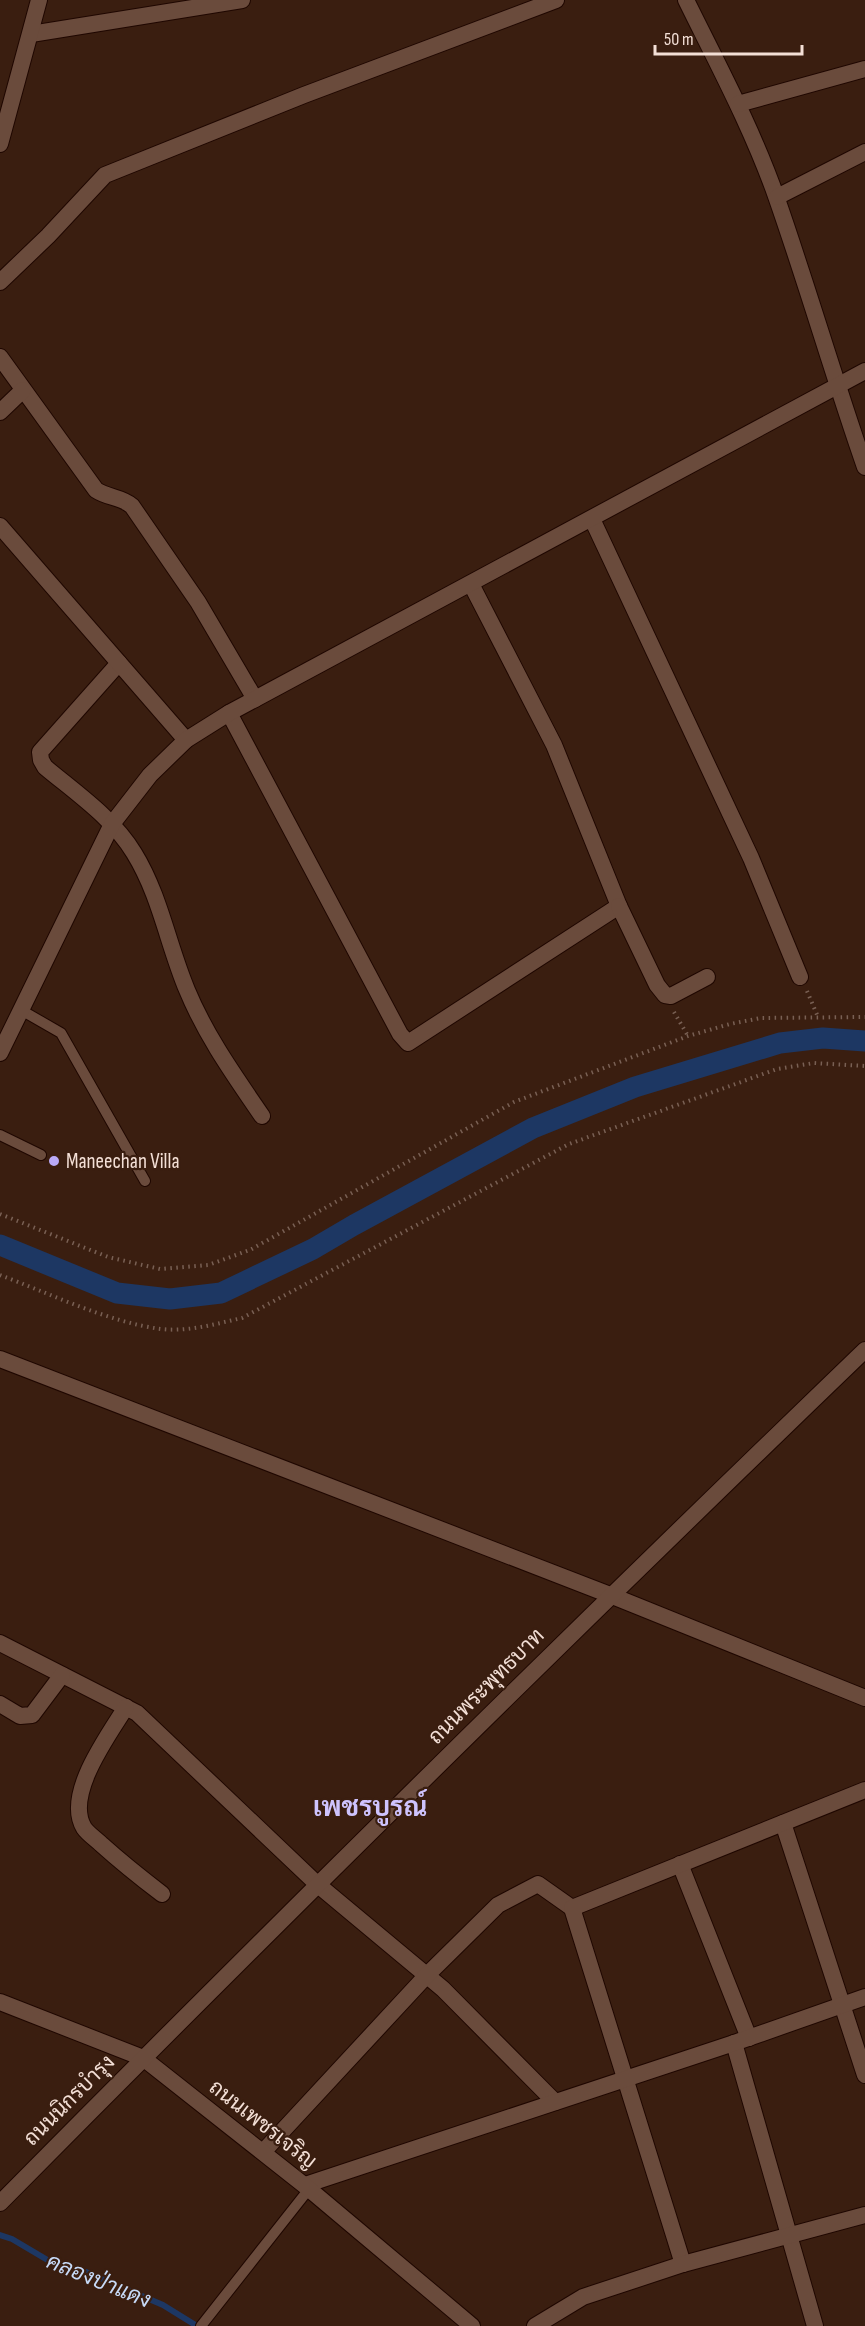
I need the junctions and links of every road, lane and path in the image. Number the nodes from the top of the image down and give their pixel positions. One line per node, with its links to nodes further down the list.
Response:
1 (39, 0): 5 (street)
2 (242, 0): 5 (street)
3 (556, 0): 12 (street)
4 (686, 0): 7 (street)
5 (31, 34): 8 (street)
6 (865, 69): 7 (street)
7 (738, 104): 11 (street)
8 (3, 123): 9 (street)
9 (0, 144)
10 (865, 152): 11 (street)
11 (777, 197): 15 (street)
12 (0, 282)
13 (0, 357): 16 (street)
14 (865, 370): 15 (street)
15 (837, 387): 18 (street); 19 (street)
16 (23, 390): 17 (street); 23 (street)
17 (0, 412)
18 (865, 467)
19 (592, 519): 21 (street); 29 (street)
20 (0, 526): 22 (street)
21 (471, 584): 23 (street); 27 (street)
22 (119, 663): 25 (street); 26 (street)
23 (255, 699): 24 (street)
24 (230, 713): 25 (street); 27 (street)
25 (186, 740): 26 (street)
26 (112, 824): 31 (street); 37 (street)
27 (619, 906): 30 (street)
28 (707, 977): 30 (street)
29 (800, 977): 32 (path)
30 (665, 995): 34 (path)
31 (21, 1010): 35 (street); 40 (lane)
32 (818, 1017): 33 (path); 34 (path)
33 (865, 1017)
34 (688, 1036): 41 (path)
35 (0, 1053)
36 (865, 1066): 42 (path)
37 (262, 1116)
38 (0, 1136): 39 (lane)
39 (40, 1155)
40 (145, 1181)
41 (0, 1214)
42 (0, 1275)
43 (865, 1350): 45 (street, ถนนพระพุทธบาท)
44 (0, 1359): 45 (street)
45 (610, 1595): 48 (street); 54 (street, ถนนพระพุทธบาท)
46 (0, 1643): 47 (street)
47 (62, 1675): 49 (street); 50 (street)
48 (865, 1698)
49 (0, 1704)
50 (126, 1707): 54 (street); 55 (street)
51 (865, 1790): 52 (street)
52 (783, 1823): 53 (street); 60 (street)
53 (680, 1864): 56 (street); 61 (street)
54 (317, 1884): 57 (street); 62 (street, ถนนพระพุทธบาท)
55 (162, 1894)
56 (572, 1908): 57 (street); 64 (street)
57 (427, 1975): 65 (street); 66 (street)
58 (865, 1997): 60 (street)
59 (0, 2002): 62 (street, ถนนเพชรเจริญ)
60 (842, 2004): 61 (street); 63 (street)
61 (742, 2041): 64 (street); 70 (street)
62 (143, 2058): 66 (street, ถนนเพชรเจริญ); 68 (street, ถนนนิกรบำรุง)
63 (865, 2075)
64 (625, 2079): 65 (street); 71 (street)
65 (555, 2103): 67 (street)
66 (263, 2152): 67 (street, ถนนเพชรเจริญ)
67 (307, 2187): 72 (lane); 73 (street, ถนนเพชรเจริญ)
68 (1, 2202)
69 (865, 2215): 70 (street)
70 (789, 2235): 71 (street); 75 (street)
71 (683, 2264): 74 (street)
72 (205, 2322)
73 (472, 2326)
74 (535, 2326)
75 (815, 2326)

